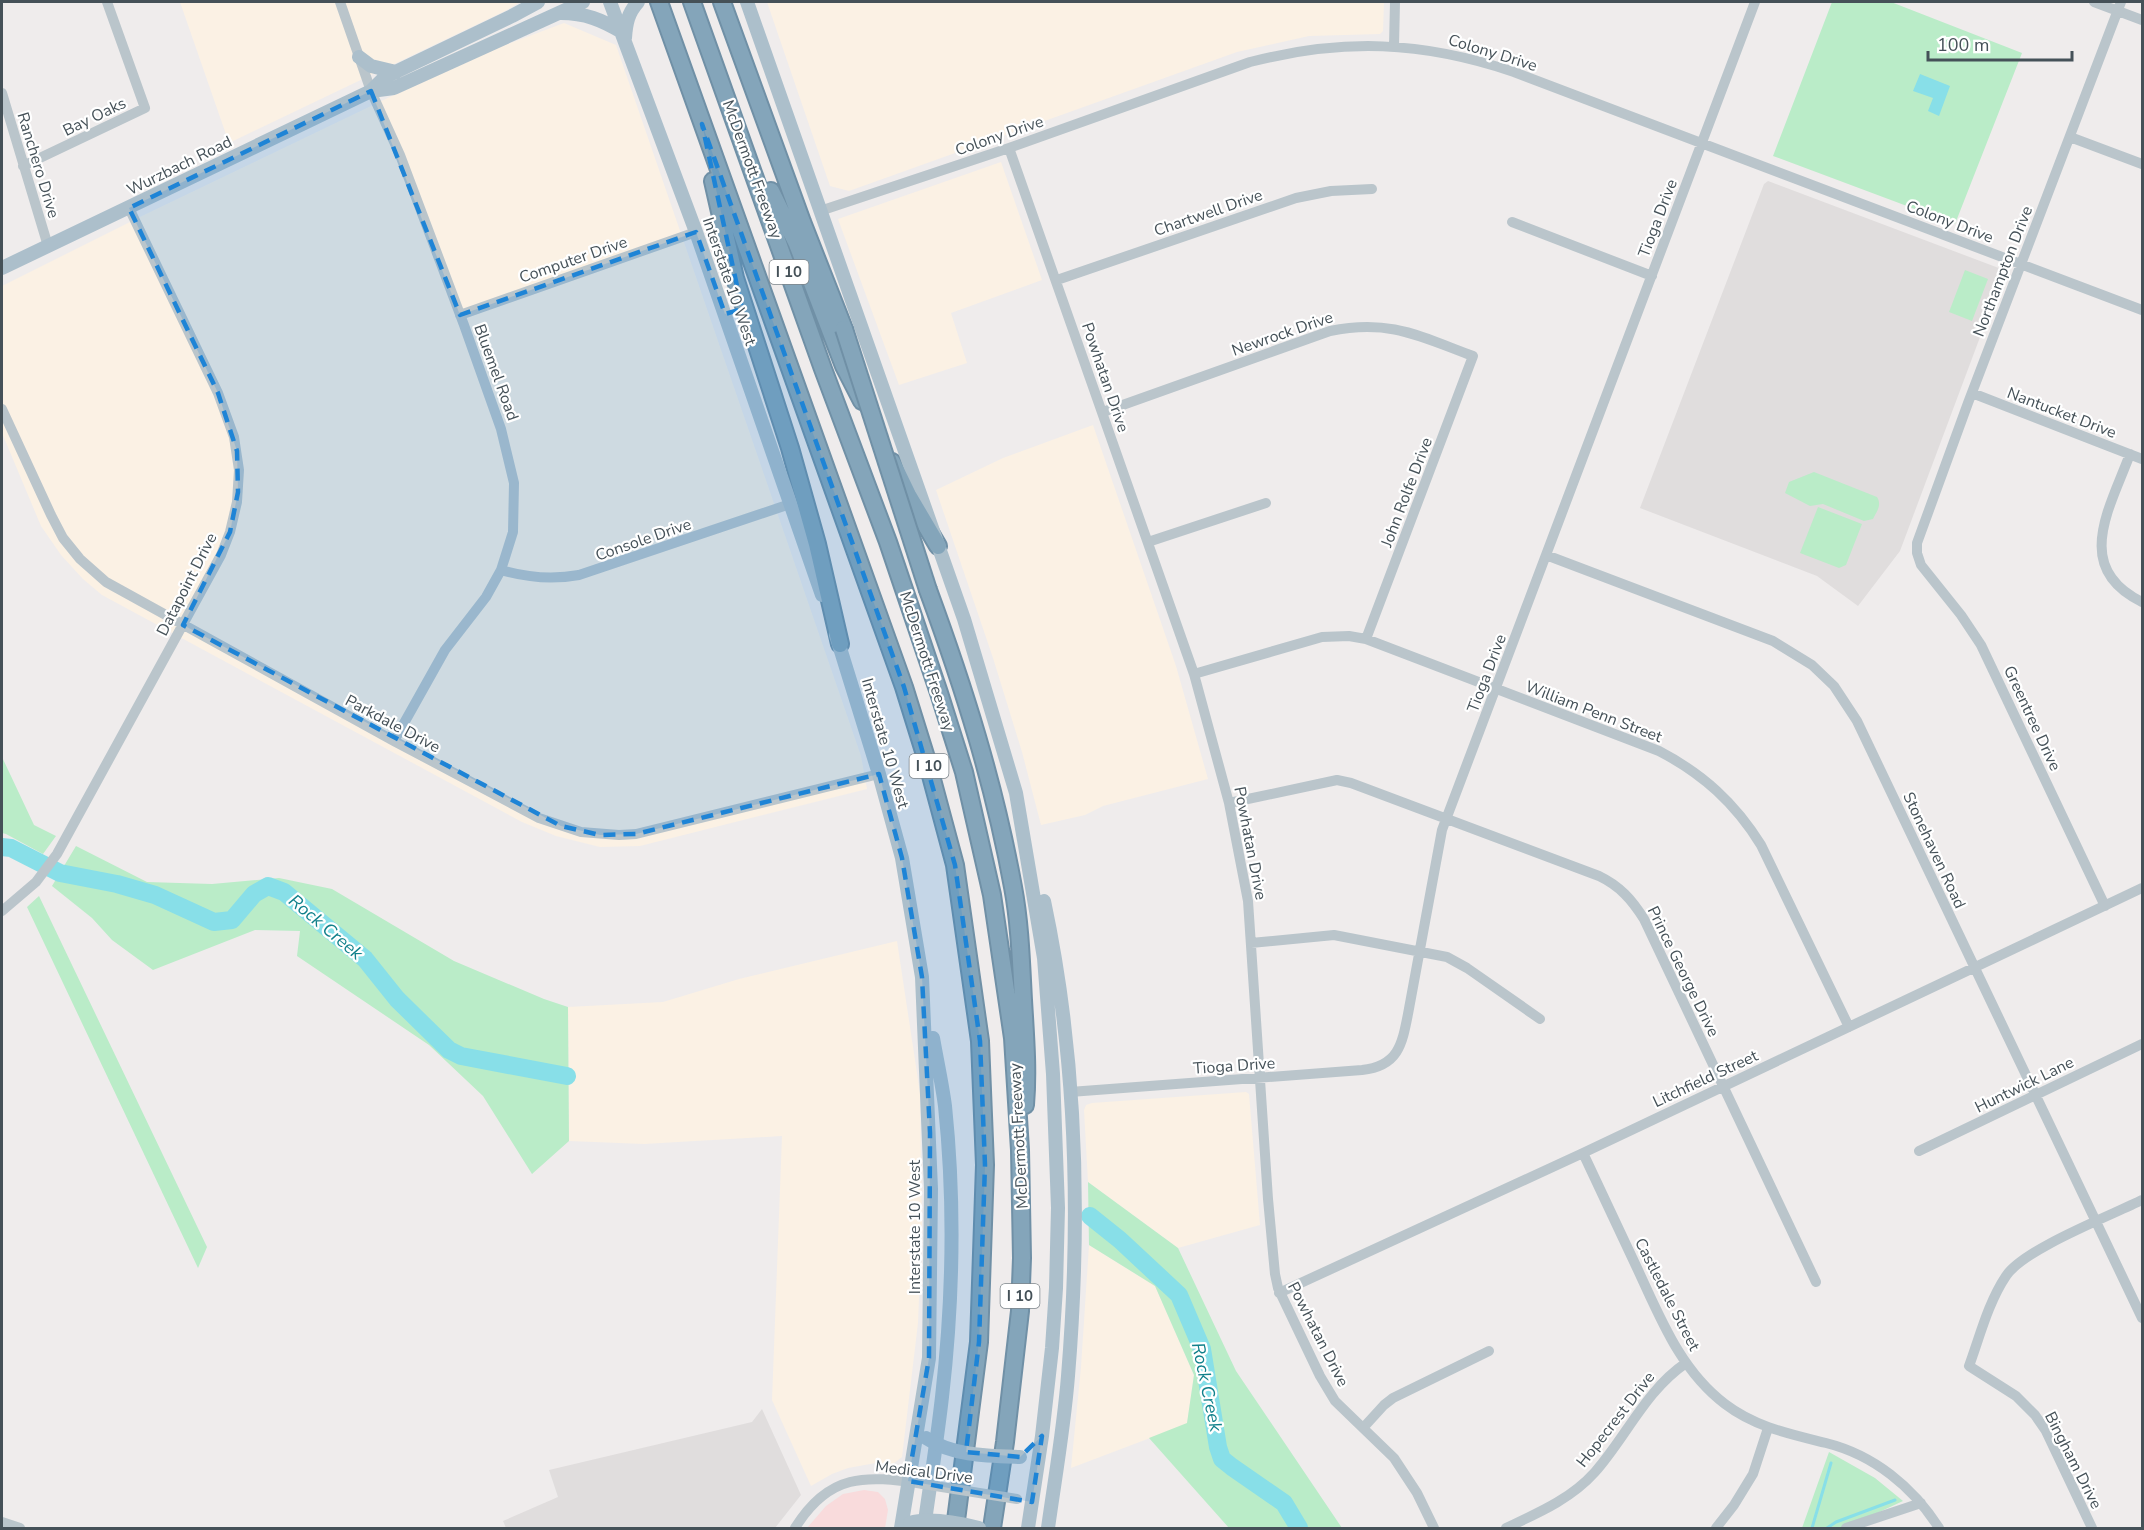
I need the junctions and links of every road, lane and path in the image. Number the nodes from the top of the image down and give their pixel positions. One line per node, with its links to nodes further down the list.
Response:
1 (107, 2): 29 (street, Bay Oaks)
2 (340, 2): 19 (street, Bluemel Road)
3 (538, 2): 20 (main road, Wurzbach Road)
4 (583, 2): 15 (main road, Wurzbach Road)
5 (610, 2): 17 (main road, Interstate 10 West)
6 (638, 2): 17 (main road)
7 (692, 2): 23 (highway, McDermott Freeway / I 10)
8 (722, 2): 80 (highway, bridge)
9 (747, 2): 32 (main road)
10 (1395, 2): 18 (street)
11 (1755, 2): 26 (street, Tioga Drive)
12 (2094, 2): 14 (street)
13 (659, 3): 24 (highway, McDermott Freeway / I 10)
14 (2119, 6): 16 (street); 25 (street, Northampton Drive)
15 (559, 13): 17 (main road); 21 (main road, Wurzbach Road)
16 (2142, 20)
17 (623, 35): 34 (main road, Interstate 10 West)
18 (1394, 46): 26 (street, Colony Drive); 27 (street, Colony Drive)
19 (359, 57): 20 (main road); 21 (street, Bluemel Road)
20 (396, 72): 21 (main road, Wurzbach Road)
21 (371, 90): 31 (main road, Wurzbach Road); 41 (street, Bluemel Road)
22 (2, 93): 29 (street, Ranchero Drive)
23 (733, 113): 51 (highway); 80 (highway, McDermott Freeway / I 10)
24 (702, 124): 58 (highway); 102 (highway, McDermott Freeway / I 10)
25 (2070, 137): 28 (street); 36 (street, Northampton Drive)
26 (1702, 143): 36 (street, Colony Drive); 38 (street, Tioga Drive)
27 (1009, 148): 32 (street, Colony Drive); 39 (street, Powhatan Drive)
28 (2142, 165)
29 (23, 166): 35 (street, Ranchero Drive)
30 (1372, 189): 39 (street, Chartwell Drive)
31 (129, 208): 35 (main road, Wurzbach Road); 56 (street, Datapoint Drive)
32 (820, 211): 51 (main road)
33 (1512, 222): 38 (street)
34 (696, 232): 41 (street, Computer Drive); 49 (main road, Interstate 10 West)
35 (48, 246): 37 (main road, Wurzbach Road)
36 (2021, 264): 40 (street, Colony Drive); 43 (street, Northampton Drive)
37 (2, 268)
38 (1652, 276): 53 (street, Tioga Drive)
39 (1057, 280): 45 (street, Powhatan Drive)
40 (2142, 310)
41 (460, 315): 54 (street, Bluemel Road)
42 (1473, 356): 45 (street, Newrock Drive); 57 (street, John Rolfe Drive)
43 (1972, 393): 46 (street, Nantucket Drive); 52 (street, Northampton Drive)
44 (2, 409): 56 (street, Parkdale Drive)
45 (1103, 412): 50 (street, Powhatan Drive)
46 (2130, 454): 47 (street, Nantucket Drive); 55 (street)
47 (2142, 459)
48 (1266, 503): 50 (street)
49 (790, 504): 54 (street, Console Drive); 58 (main road, Interstate 10 West)
50 (1148, 542): 59 (street, Powhatan Drive)
51 (938, 546): 63 (main road)
52 (1917, 553): 67 (street, Greentree Drive)
53 (1546, 555): 60 (street, Tioga Drive); 71 (street, Stonehaven Road)
54 (501, 570): 61 (street, Bluemel Road)
55 (2142, 603)
56 (183, 625): 61 (street, Parkdale Drive); 68 (street, Datapoint Drive)
57 (1366, 639): 59 (street, William Penn Street); 60 (street, William Penn Street)
58 (840, 645): 62 (main road, Interstate 10 West)
59 (1194, 674): 64 (street, Powhatan Drive)
60 (1496, 690): 65 (street, Tioga Drive); 74 (street, William Penn Street)
61 (394, 741): 62 (street, Parkdale Drive)
62 (879, 774): 72 (main road, Interstate 10 West)
63 (1017, 793): 78 (main road); 93 (main road)
64 (1229, 803): 65 (street, Prince George Drive); 69 (street, Powhatan Drive)
65 (1446, 818): 70 (street, Tioga Drive); 77 (street, Prince George Drive)
66 (2142, 888): 67 (street, Litchfield Street)
67 (2105, 906): 71 (street, Litchfield Street)
68 (2, 911)
69 (1251, 943): 70 (street); 76 (street, Powhatan Drive)
70 (1419, 951): 73 (street); 76 (street, Tioga Drive)
71 (1973, 967): 74 (street, Litchfield Street); 79 (street, Stonehaven Road)
72 (922, 977): 90 (main road, Interstate 10 West); 101 (main road)
73 (1540, 1019)
74 (1849, 1026): 77 (street, Litchfield Street)
75 (2142, 1044): 79 (street, Huntwick Lane)
76 (1260, 1078): 78 (street, Tioga Drive); 86 (street, Powhatan Drive)
77 (1723, 1086): 82 (street, Litchfield Street); 85 (street, Prince George Drive)
78 (1070, 1092): 106 (main road)
79 (2037, 1095): 81 (street, Huntwick Lane); 84 (street, Stonehaven Road)
80 (1020, 1150): 104 (highway, McDermott Freeway / I 10)
81 (1919, 1151)
82 (1583, 1153): 86 (street, Litchfield Street); 89 (street, Castledale Street)
83 (2142, 1200): 84 (street)
84 (2098, 1221): 87 (street, Stonehaven Road); 112 (street, Bingham Drive)
85 (1816, 1282)
86 (1279, 1293): 91 (street, Powhatan Drive)
87 (2142, 1318)
88 (1489, 1351): 91 (street)
89 (1686, 1363): 92 (street, Castledale Street); 108 (street, Hopecrest Drive)
90 (919, 1416): 93 (main road, bridge); 94 (main road, Interstate 10 West)
91 (1363, 1428): 107 (street, Powhatan Drive)
92 (1768, 1428): 96 (street, Castledale Street); 109 (street)
93 (1042, 1436): 95 (main road)
94 (908, 1481): 95 (street, Medical Drive, bridge); 98 (main road, Interstate 10 West); 100 (street, Medical Drive)
95 (1032, 1502): 105 (main road)
96 (1921, 1503): 110 (street); 111 (street, Castledale Street)
97 (2, 1522): 99 (street)
98 (905, 1527): 103 (main road, bridge)
99 (20, 1528)
100 (795, 1528)
101 (924, 1528)
102 (955, 1528)
103 (979, 1528)
104 (992, 1528)
105 (1028, 1528)
106 (1048, 1528)
107 (1434, 1528)
108 (1506, 1528)
109 (1716, 1528)
110 (1846, 1528)
111 (1939, 1528)
112 (2092, 1528)

